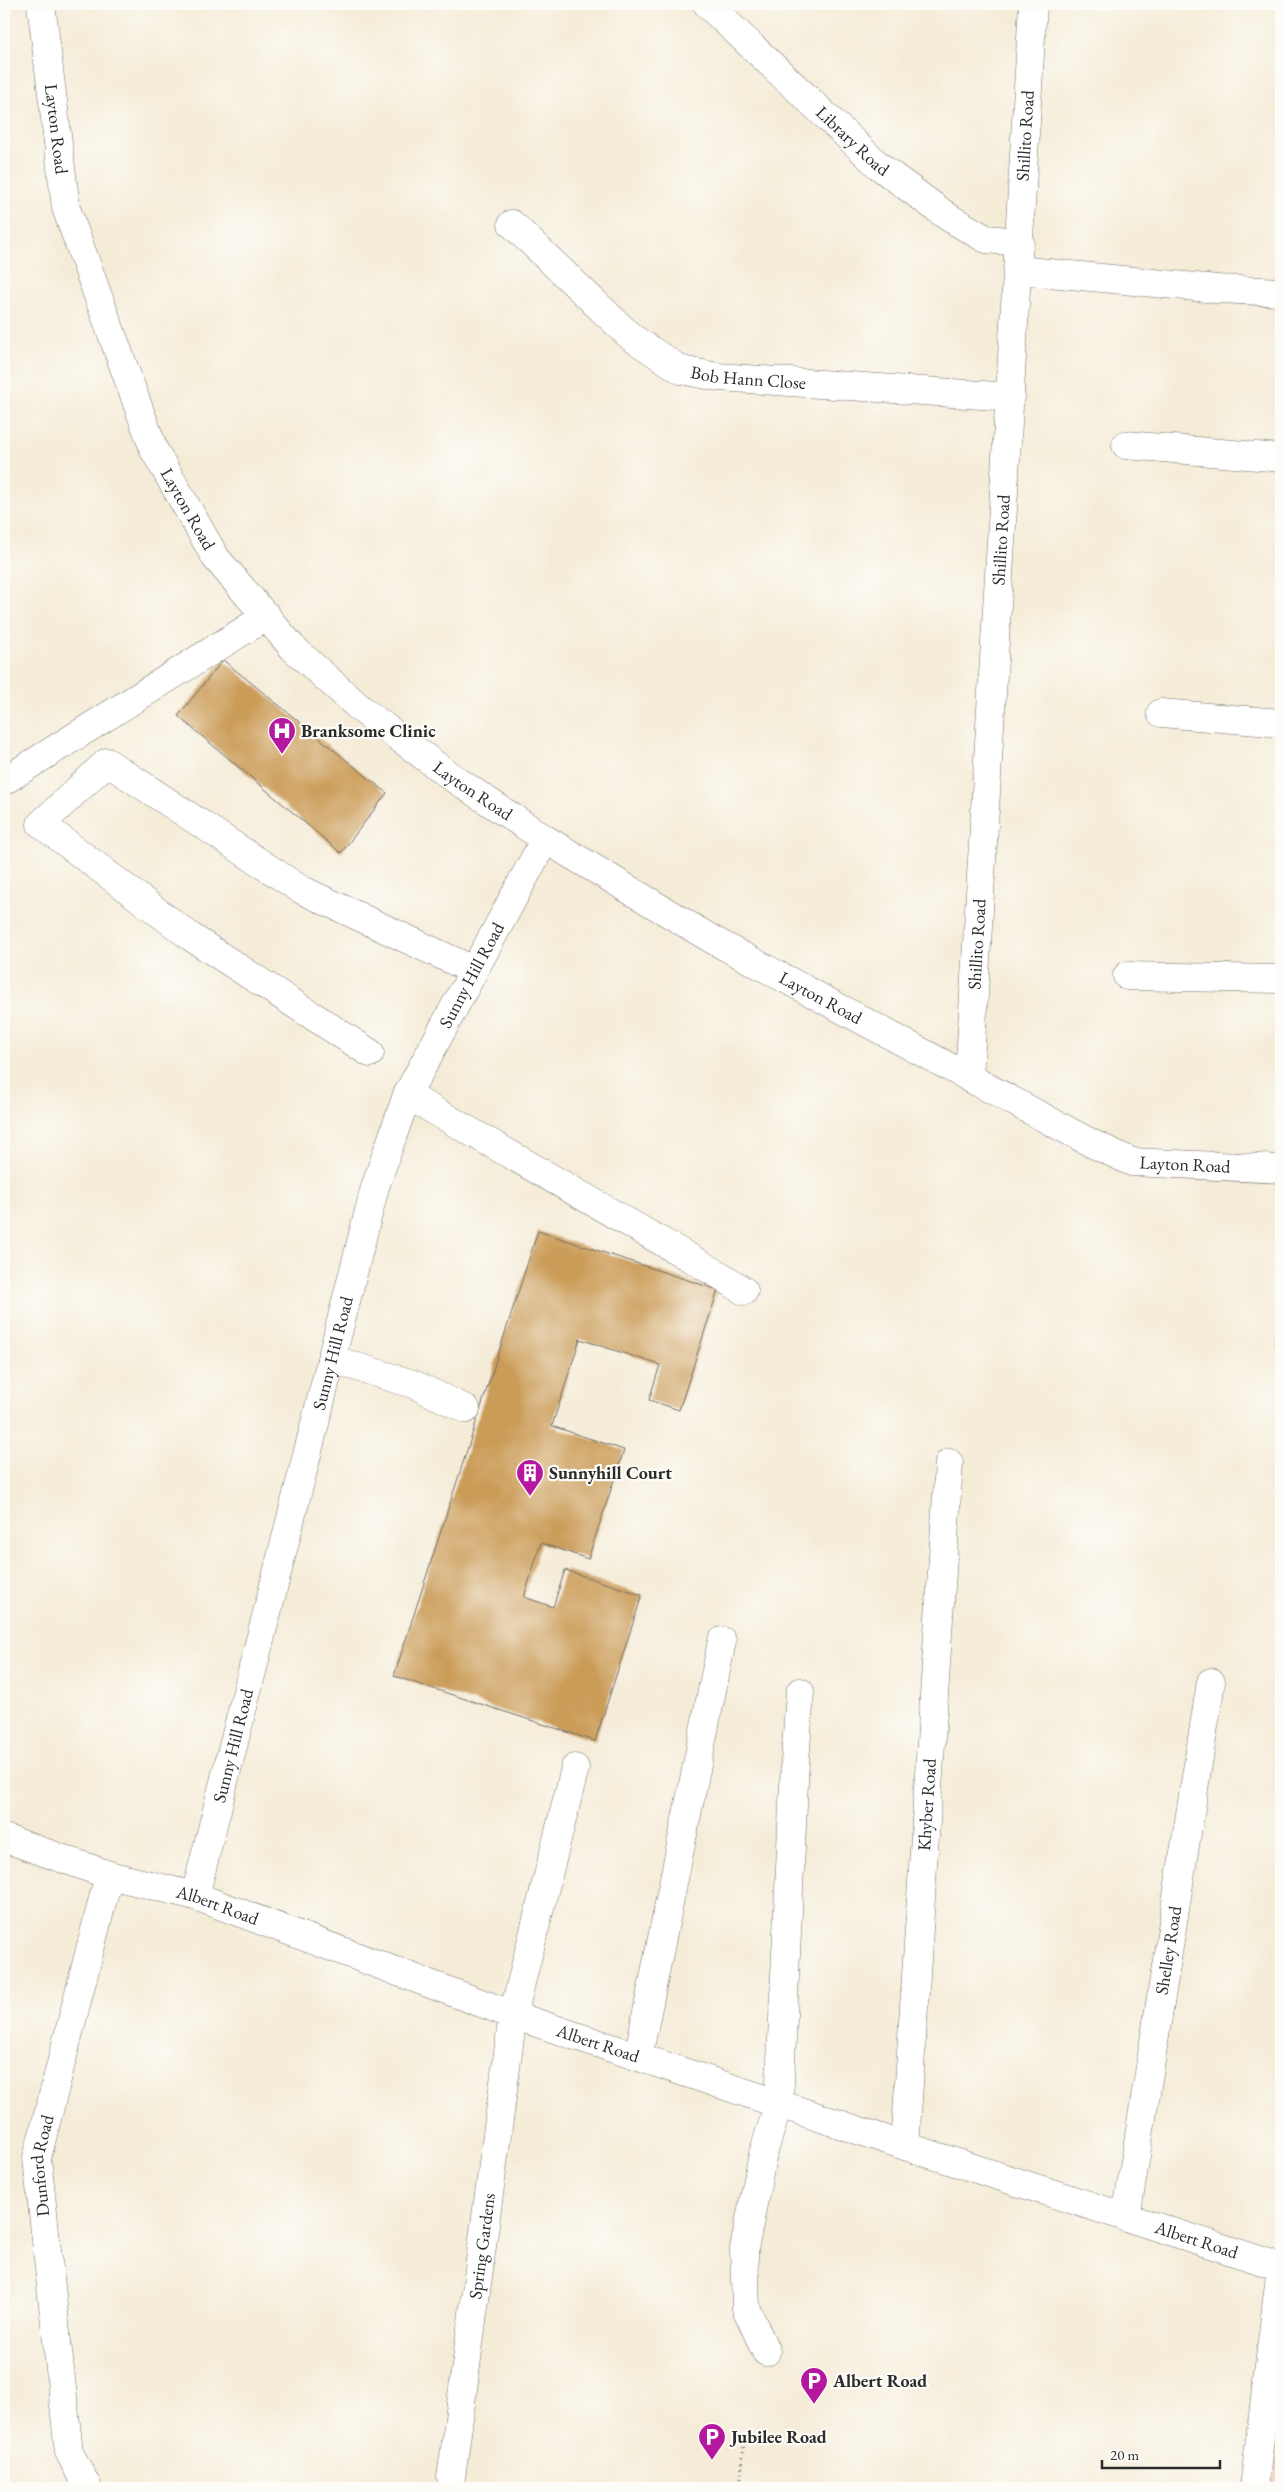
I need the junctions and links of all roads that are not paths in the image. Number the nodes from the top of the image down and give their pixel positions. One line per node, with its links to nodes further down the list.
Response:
1 (41, 4): 11 (street, Layton Road)
2 (707, 4): 5 (street, Library Road)
3 (1034, 4): 5 (street, Shillito Road)
4 (512, 224): 8 (street, Bob Hann Close)
5 (1020, 242): 6 (street, Shillito Road)
6 (1018, 270): 7 (street); 8 (street, Shillito Road)
7 (1281, 292)
8 (1011, 397): 20 (street, Shillito Road)
9 (1126, 445): 10 (street)
10 (1281, 458)
11 (267, 616): 14 (street); 15 (street, Layton Road)
12 (1161, 713): 13 (street)
13 (1281, 723)
14 (4, 781)
15 (545, 839): 16 (street, Sunny Hill Road); 20 (street, Layton Road)
16 (473, 970): 19 (street); 21 (street, Sunny Hill Road)
17 (1127, 976): 18 (street)
18 (1281, 979)
19 (370, 1053)
20 (969, 1078): 22 (street, Layton Road)
21 (408, 1095): 23 (street); 24 (street, Sunny Hill Road)
22 (1281, 1169)
23 (744, 1291)
24 (331, 1359): 25 (street); 33 (street, Sunny Hill Road)
25 (466, 1409)
26 (949, 1464): 37 (street, Khyber Road)
27 (722, 1641): 35 (street)
28 (1211, 1682): 38 (street, Shelley Road)
29 (800, 1692): 36 (street)
30 (575, 1768): 34 (street, Spring Gardens)
31 (4, 1838): 32 (street, Albert Road)
32 (109, 1874): 33 (street, Albert Road); 42 (street, Dunford Road)
33 (195, 1896): 34 (street, Albert Road)
34 (513, 2015): 35 (street, Albert Road); 41 (street, Spring Gardens)
35 (638, 2057): 36 (street, Albert Road)
36 (778, 2103): 37 (street, Albert Road); 40 (street)
37 (905, 2146): 38 (street, Albert Road)
38 (1126, 2218): 39 (street, Albert Road)
39 (1281, 2267): 43 (street)
40 (766, 2352)
41 (450, 2478)
42 (88, 2488)
43 (1254, 2488)

